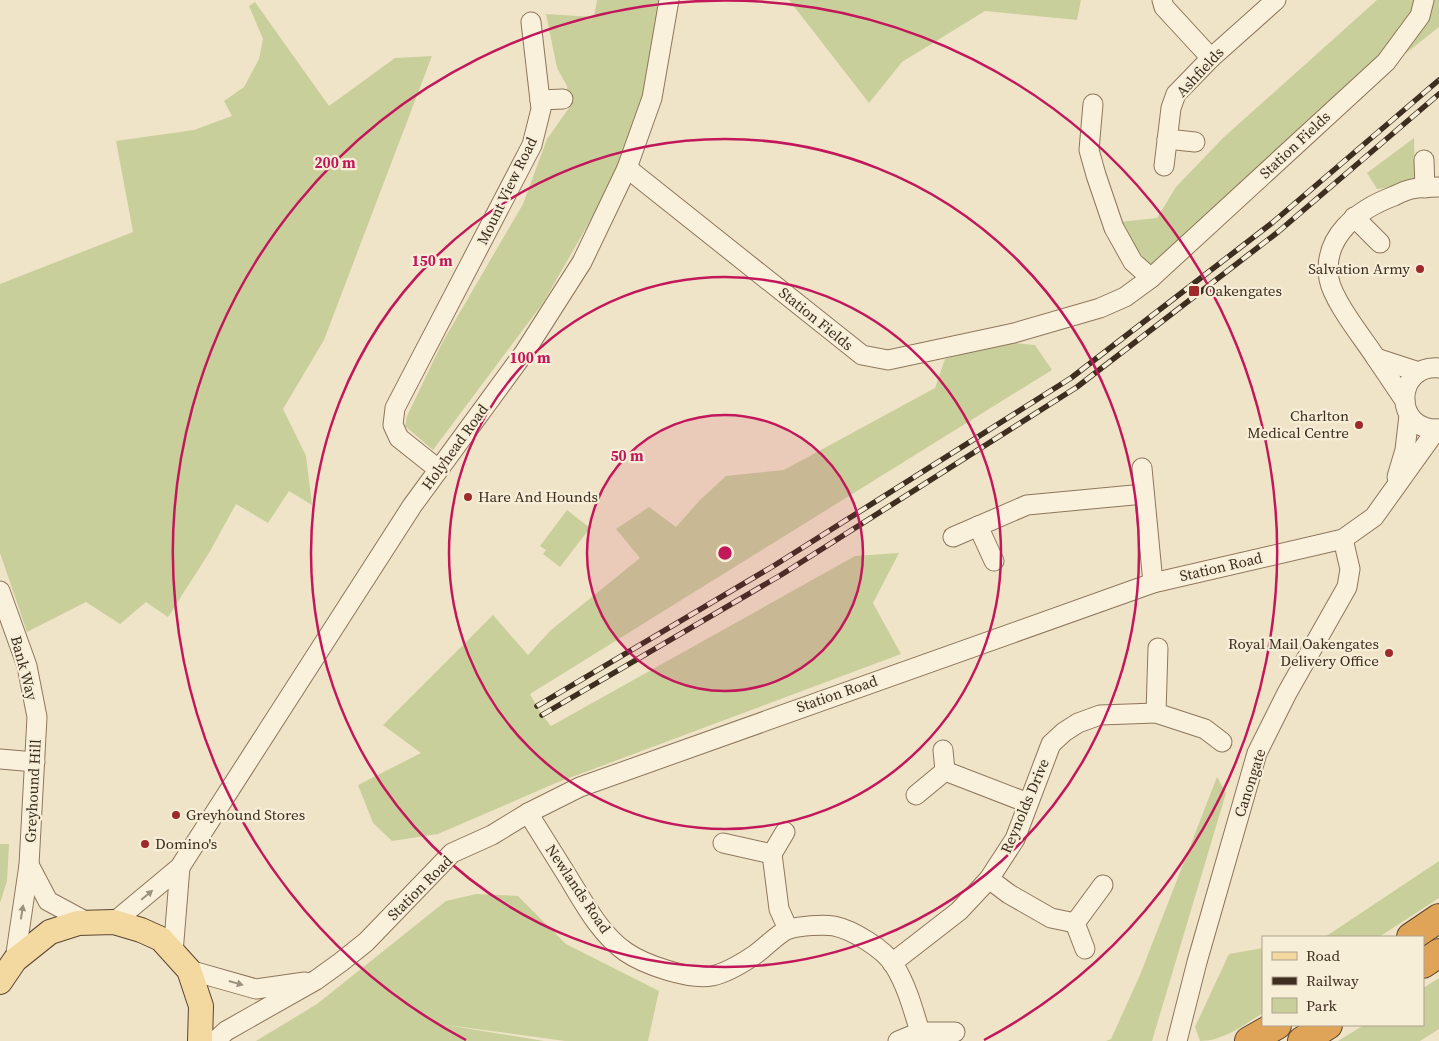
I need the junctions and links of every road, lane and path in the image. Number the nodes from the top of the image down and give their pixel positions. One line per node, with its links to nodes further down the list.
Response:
1 (669, 0): 14 (street, Holyhead Road)
2 (1162, 0): 6 (street)
3 (1276, 0): 6 (street, Ashfields)
4 (1424, 0): 18 (street, Station Fields)
5 (531, 22): 8 (street, Mount View Road)
6 (1211, 58): 10 (street, Ashfields)
7 (562, 99): 8 (street)
8 (540, 100): 24 (street, Mount View Road)
9 (1093, 104): 18 (street)
10 (1167, 139): 11 (street); 13 (street, Ashfields)
11 (1195, 142)
12 (1424, 160): 15 (street)
13 (1164, 166)
14 (627, 168): 18 (street, Station Fields); 24 (street, Holyhead Road)
15 (1432, 187): 16 (street)
16 (1354, 217): 17 (street); 19 (street)
17 (1380, 243)
18 (1151, 278)
19 (1376, 358): 20 (street); 21 (street)
20 (1433, 368): 21 (street, Station Road)
21 (1407, 408): 22 (street); 25 (street, Station Road)
22 (1438, 429): 25 (street, Station Road)
23 (1142, 468): 26 (street)
24 (438, 470): 48 (street, Holyhead Road)
25 (1395, 488): 29 (street, Station Road)
26 (1144, 494): 27 (street); 31 (street)
27 (978, 526): 28 (street); 30 (street)
28 (953, 537)
29 (1343, 538): 31 (street, Station Road); 71 (street, Canongate)
30 (994, 561)
31 (1152, 583): 43 (street, Station Road)
32 (0, 592): 35 (street, Bank Way)
33 (1158, 648): 34 (street)
34 (1156, 713): 36 (street, Reynolds Drive); 42 (street, Reynolds Drive)
35 (36, 718): 39 (street, Greyhound Hill)
36 (1222, 742)
37 (943, 750): 40 (street)
38 (0, 759): 39 (street)
39 (35, 762): 47 (street, Greyhound Hill)
40 (946, 771): 41 (street); 42 (street)
41 (916, 795)
42 (1028, 803): 49 (street, Reynolds Drive)
43 (528, 813): 55 (street, Newlands Road); 63 (street, Station Road)
44 (785, 832): 46 (street)
45 (723, 843): 46 (street)
46 (772, 854): 55 (street)
47 (29, 865): 52 (street, Greyhound Hill); 62 (street, Greyhound Hill, one-way to 47)
48 (180, 867): 53 (street, one-way to 48); 59 (street)
49 (989, 879): 54 (street); 60 (street, Reynolds Drive)
50 (1102, 885): 54 (street)
51 (1439, 918): 56 (highway)
52 (87, 922): 53 (main road); 62 (main road)
53 (114, 922): 59 (main road)
54 (1075, 924): 57 (street)
55 (788, 929): 60 (street)
56 (1412, 936)
57 (1085, 949)
58 (1439, 953): 61 (highway)
59 (179, 959): 63 (street, Station Road, one-way to 63); 68 (main road)
60 (892, 963): 66 (street)
61 (1424, 963)
62 (7, 971)
63 (316, 980): 69 (street, Station Road)
64 (1275, 1026): 72 (highway)
65 (1326, 1026): 73 (highway)
66 (920, 1032): 67 (street); 70 (street)
67 (954, 1032)
68 (200, 1041)
69 (215, 1041)
70 (898, 1041)
71 (1177, 1041)
72 (1249, 1041)
73 (1302, 1041)

